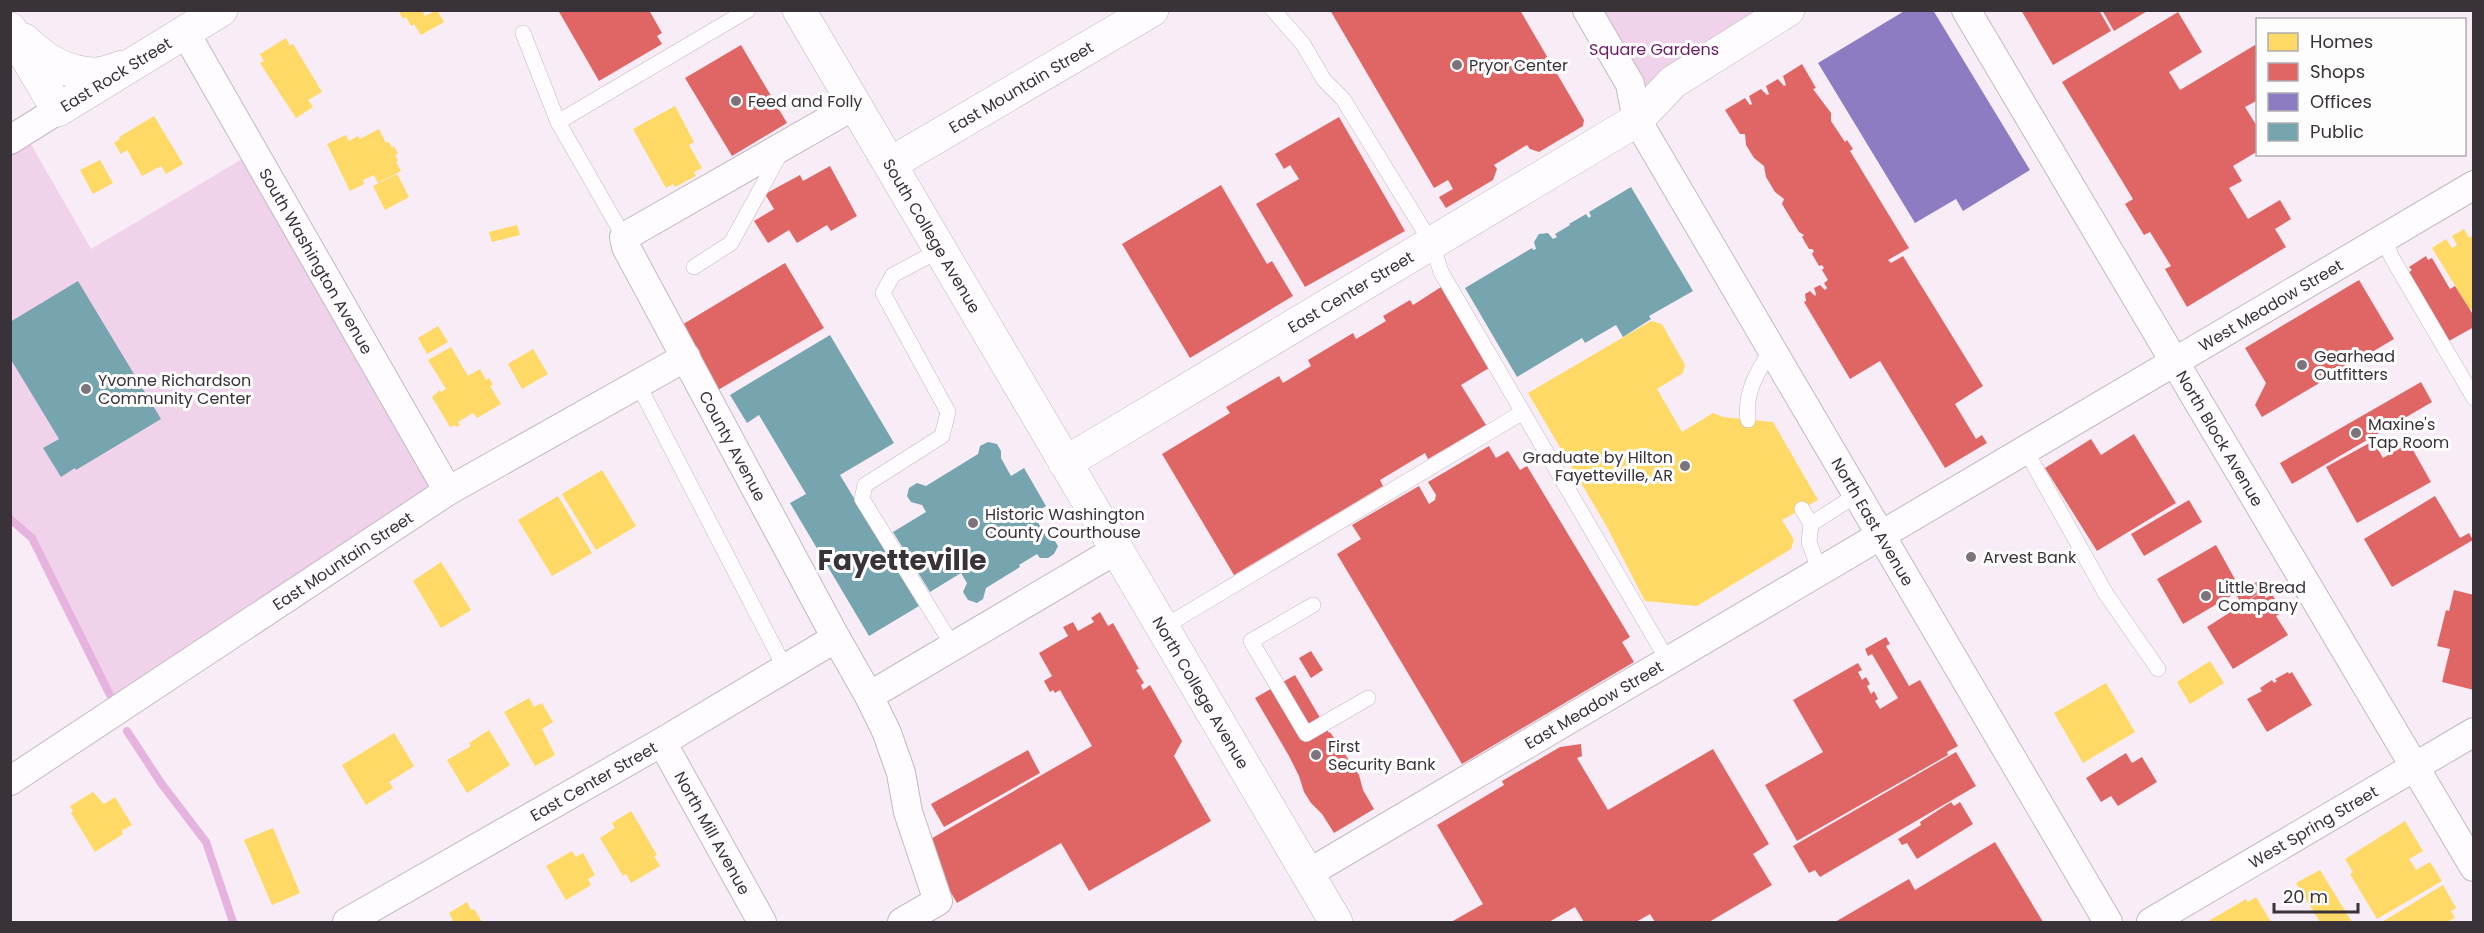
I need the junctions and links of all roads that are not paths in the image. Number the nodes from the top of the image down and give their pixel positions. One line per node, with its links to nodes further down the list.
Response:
1 (221, 10): 10 (street, East Rock Street)
2 (748, 10): 16 (lane)
3 (798, 10): 13 (street, South College Avenue)
4 (1152, 10): 19 (street, East Mountain Street)
5 (1273, 10): 23 (lane)
6 (1587, 10): 15 (street, North East Avenue)
7 (1788, 10): 15 (street, East Center Street)
8 (1966, 10): 28 (street, North Block Avenue)
9 (10, 27): 12 (street); 14 (street)
10 (185, 32): 12 (street, East Rock Street); 35 (street, South Washington Avenue)
11 (523, 33): 16 (lane)
12 (134, 64): 14 (street, East Rock Street)
13 (855, 105): 18 (street); 19 (street, South College Avenue)
14 (58, 110): 17 (street, East Rock Street)
15 (1637, 120): 23 (street, East Center Street); 26 (street, North East Avenue)
16 (558, 122): 21 (lane)
17 (10, 140)
18 (783, 148): 21 (street); 25 (lane)
19 (890, 164): 24 (street, South College Avenue)
20 (2474, 185): 22 (street, West Meadow Street)
21 (624, 237): 27 (street, County Avenue)
22 (2384, 238): 28 (street, West Meadow Street); 30 (lane)
23 (1432, 243): 31 (lane); 34 (street, East Center Street)
24 (940, 250): 34 (street, South College Avenue); 45 (lane)
25 (694, 267)
26 (1772, 349): 32 (lane); 36 (street, North East Avenue)
27 (686, 357): 29 (street, East Mountain Street); 44 (street, County Avenue)
28 (2173, 361): 33 (street, West Meadow Street); 53 (street, North Block Avenue)
29 (638, 384): 35 (street, East Mountain Street); 47 (lane)
30 (2474, 398)
31 (1523, 412): 43 (lane); 46 (lane)
32 (1748, 420)
33 (2025, 449): 39 (street, West Meadow Street); 48 (lane)
34 (1065, 463): 40 (street, North College Avenue)
35 (448, 491): 54 (street, East Mountain Street)
36 (1858, 494): 38 (lane); 39 (street, North East Avenue)
37 (1802, 509): 38 (lane)
38 (1810, 524): 41 (lane)
39 (1882, 535): 41 (street, East Meadow Street); 61 (street, North East Avenue)
40 (1116, 550): 43 (street, North College Avenue); 45 (street)
41 (1820, 572): 46 (street, East Meadow Street)
42 (1313, 604): 50 (lane)
43 (1162, 628): 56 (street, North College Avenue)
44 (836, 638): 47 (street, East Center Street); 49 (street, County Avenue)
45 (953, 646): 49 (street)
46 (1668, 661): 56 (street, East Meadow Street)
47 (785, 668): 52 (street, East Center Street)
48 (2158, 669)
49 (869, 696): 59 (street, County Avenue)
50 (1368, 698)
51 (2474, 732): 53 (street, West Spring Street)
52 (662, 742): 57 (street, East Center Street); 58 (street, North Mill Avenue)
53 (2416, 767): 55 (street, North Block Avenue); 62 (street, West Spring Street)
54 (10, 781)
55 (2474, 867)
56 (1307, 874): 60 (street, North College Avenue)
57 (347, 922)
58 (762, 922)
59 (902, 922)
60 (1336, 922)
61 (2108, 922)
62 (2151, 922)

